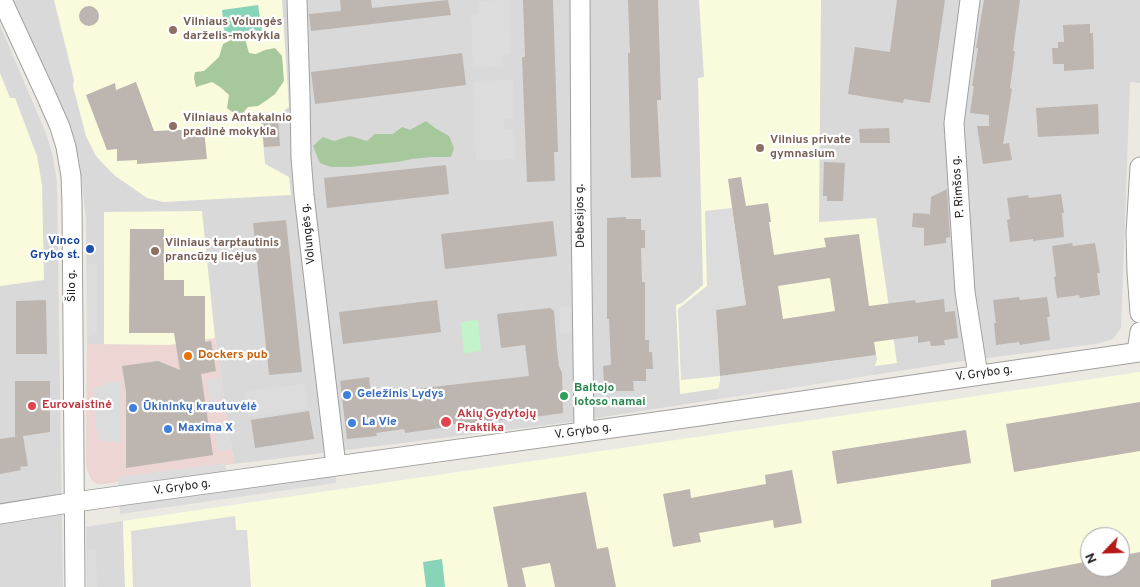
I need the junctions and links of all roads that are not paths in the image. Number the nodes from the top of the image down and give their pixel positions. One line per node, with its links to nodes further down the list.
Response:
1 (2, 0): 12 (street, Šilo g.)
2 (297, 0): 11 (street, Volungės g.)
3 (580, 0): 10 (street, Debesijos g.)
4 (970, 0): 9 (street, P. Rimšos g.)
5 (1140, 167): 6 (street)
6 (1140, 313)
7 (1140, 332): 8 (street)
8 (1138, 352): 9 (street, V. Grybo g.)
9 (978, 375): 10 (street, V. Grybo g.)
10 (584, 432): 11 (street, V. Grybo g.)
11 (336, 466): 12 (street, V. Grybo g.)
12 (74, 502): 13 (street, V. Grybo g.); 14 (street, Šilo g.)
13 (0, 514)
14 (75, 587)

